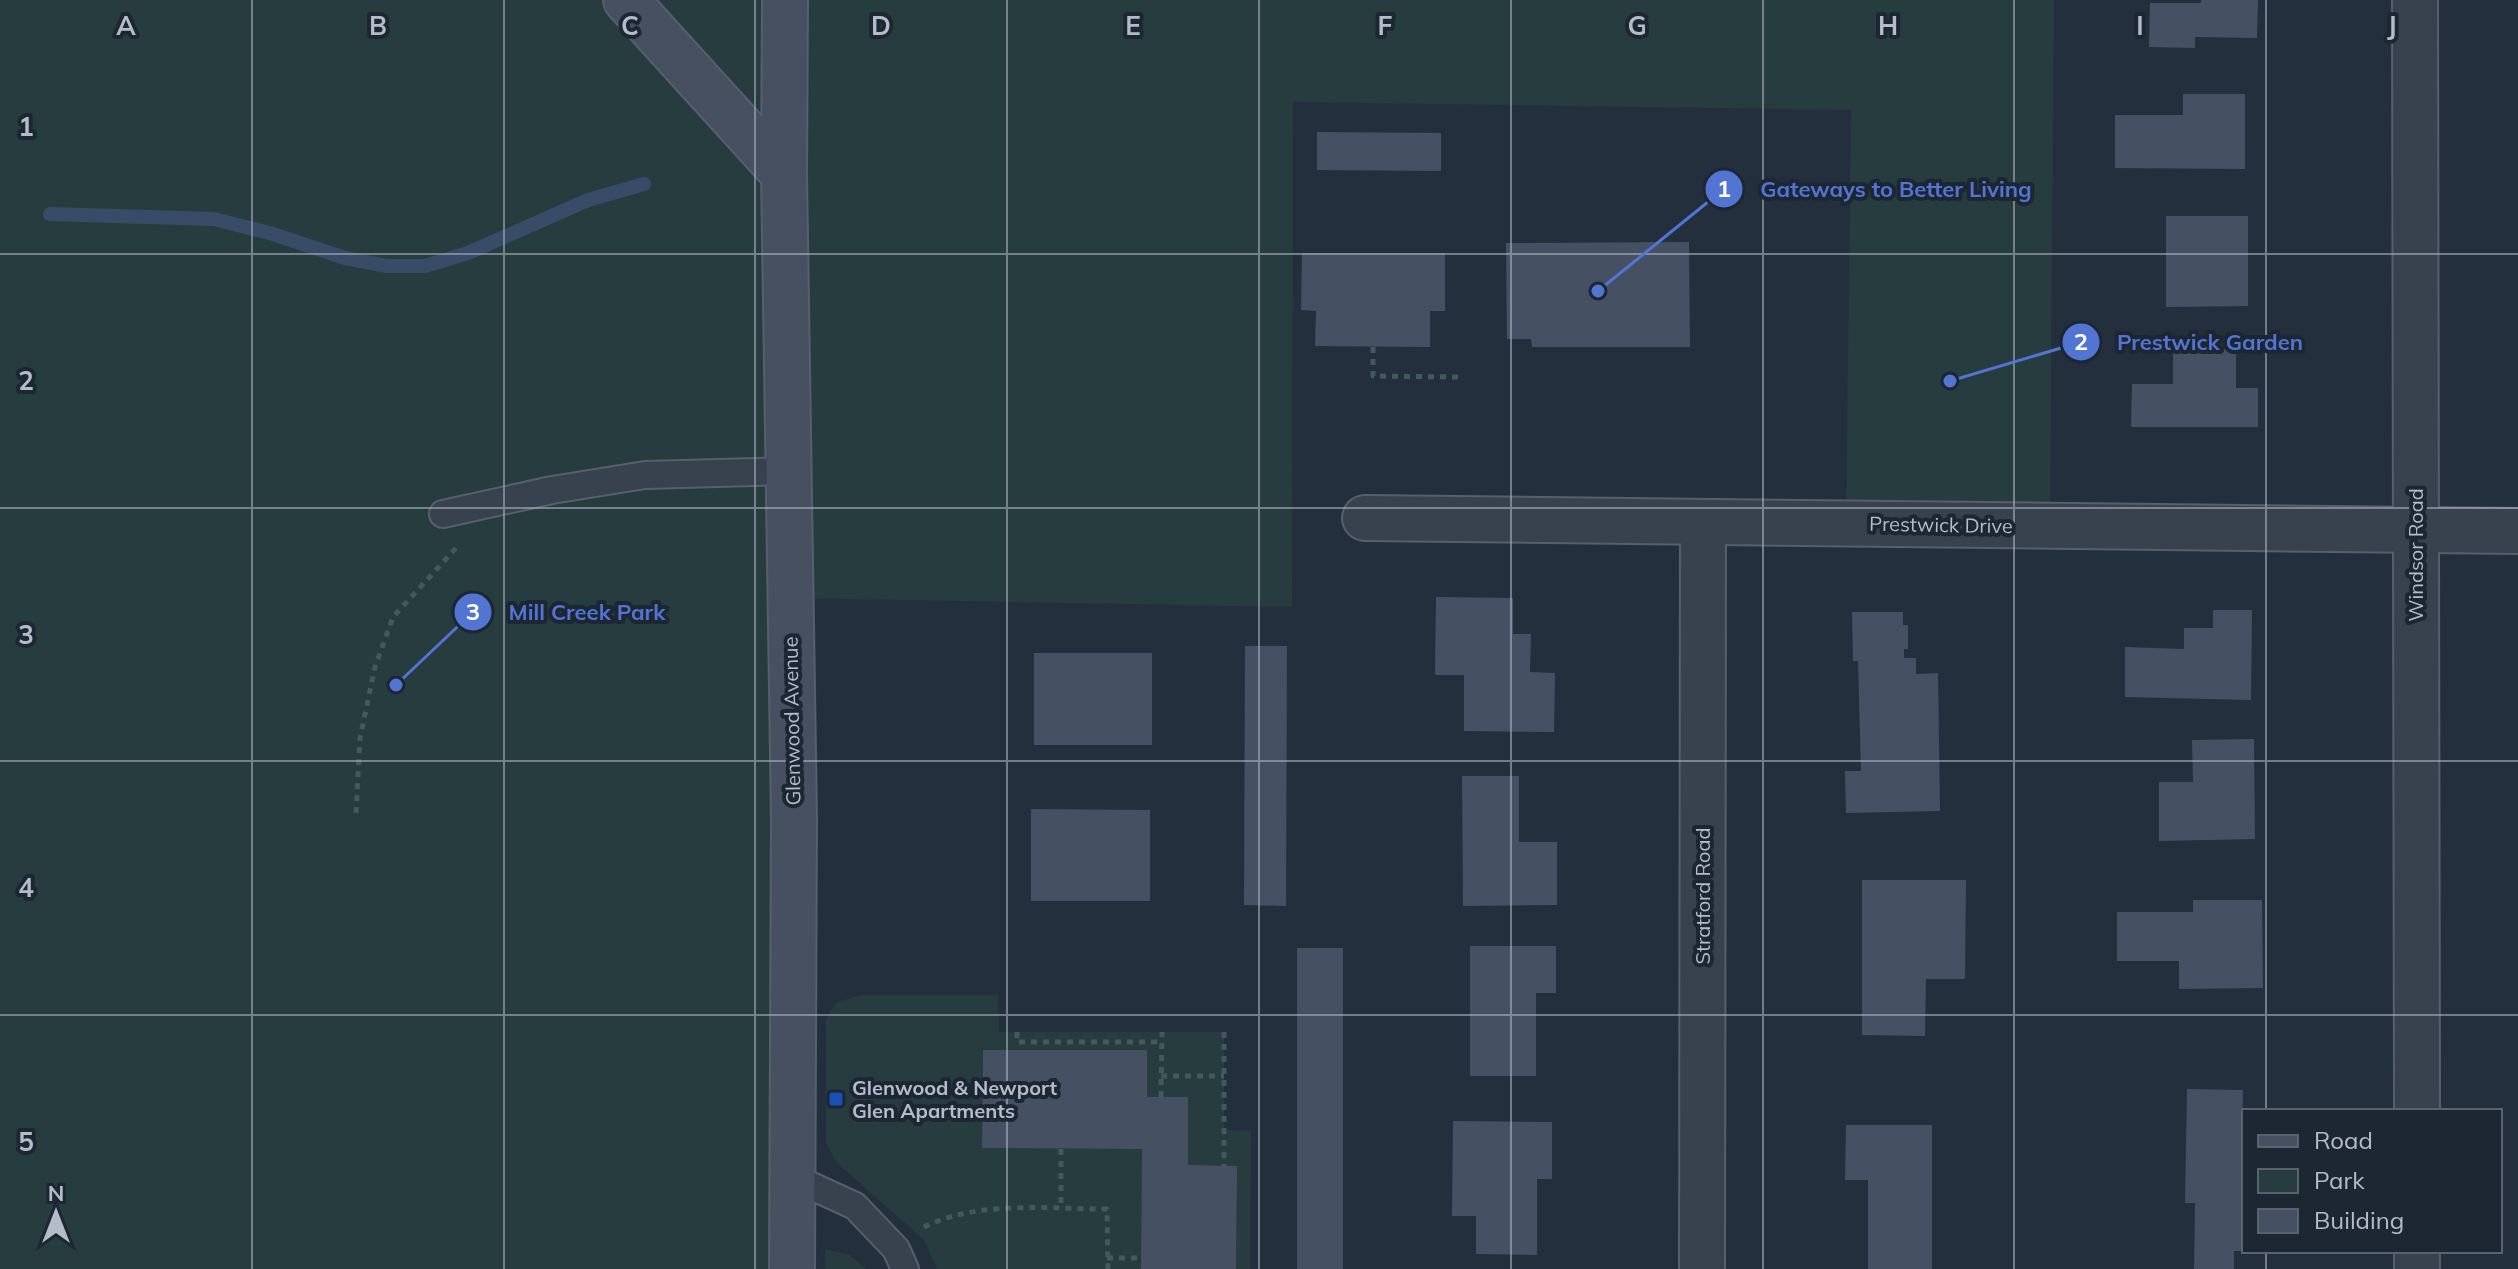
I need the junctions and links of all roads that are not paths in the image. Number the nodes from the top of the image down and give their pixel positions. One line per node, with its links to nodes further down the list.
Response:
1 (626, 0): 4 (street)
2 (785, 0): 4 (street, Glenwood Avenue)
3 (2415, 0): 9 (street, Windsor Road)
4 (784, 174): 5 (street, Glenwood Avenue)
5 (788, 471): 6 (lane); 12 (street, Glenwood Avenue)
6 (443, 514)
7 (1365, 518): 8 (street, Prestwick Drive)
8 (1703, 522): 9 (street, Prestwick Drive); 15 (street, Stratford Road)
9 (2416, 530): 10 (street, Prestwick Drive); 11 (street, Windsor Road)
10 (2518, 531)
11 (2417, 1109)
12 (792, 1177): 13 (street, Glenwood Avenue); 14 (lane)
13 (792, 1269)
14 (905, 1269)
15 (1702, 1269)

